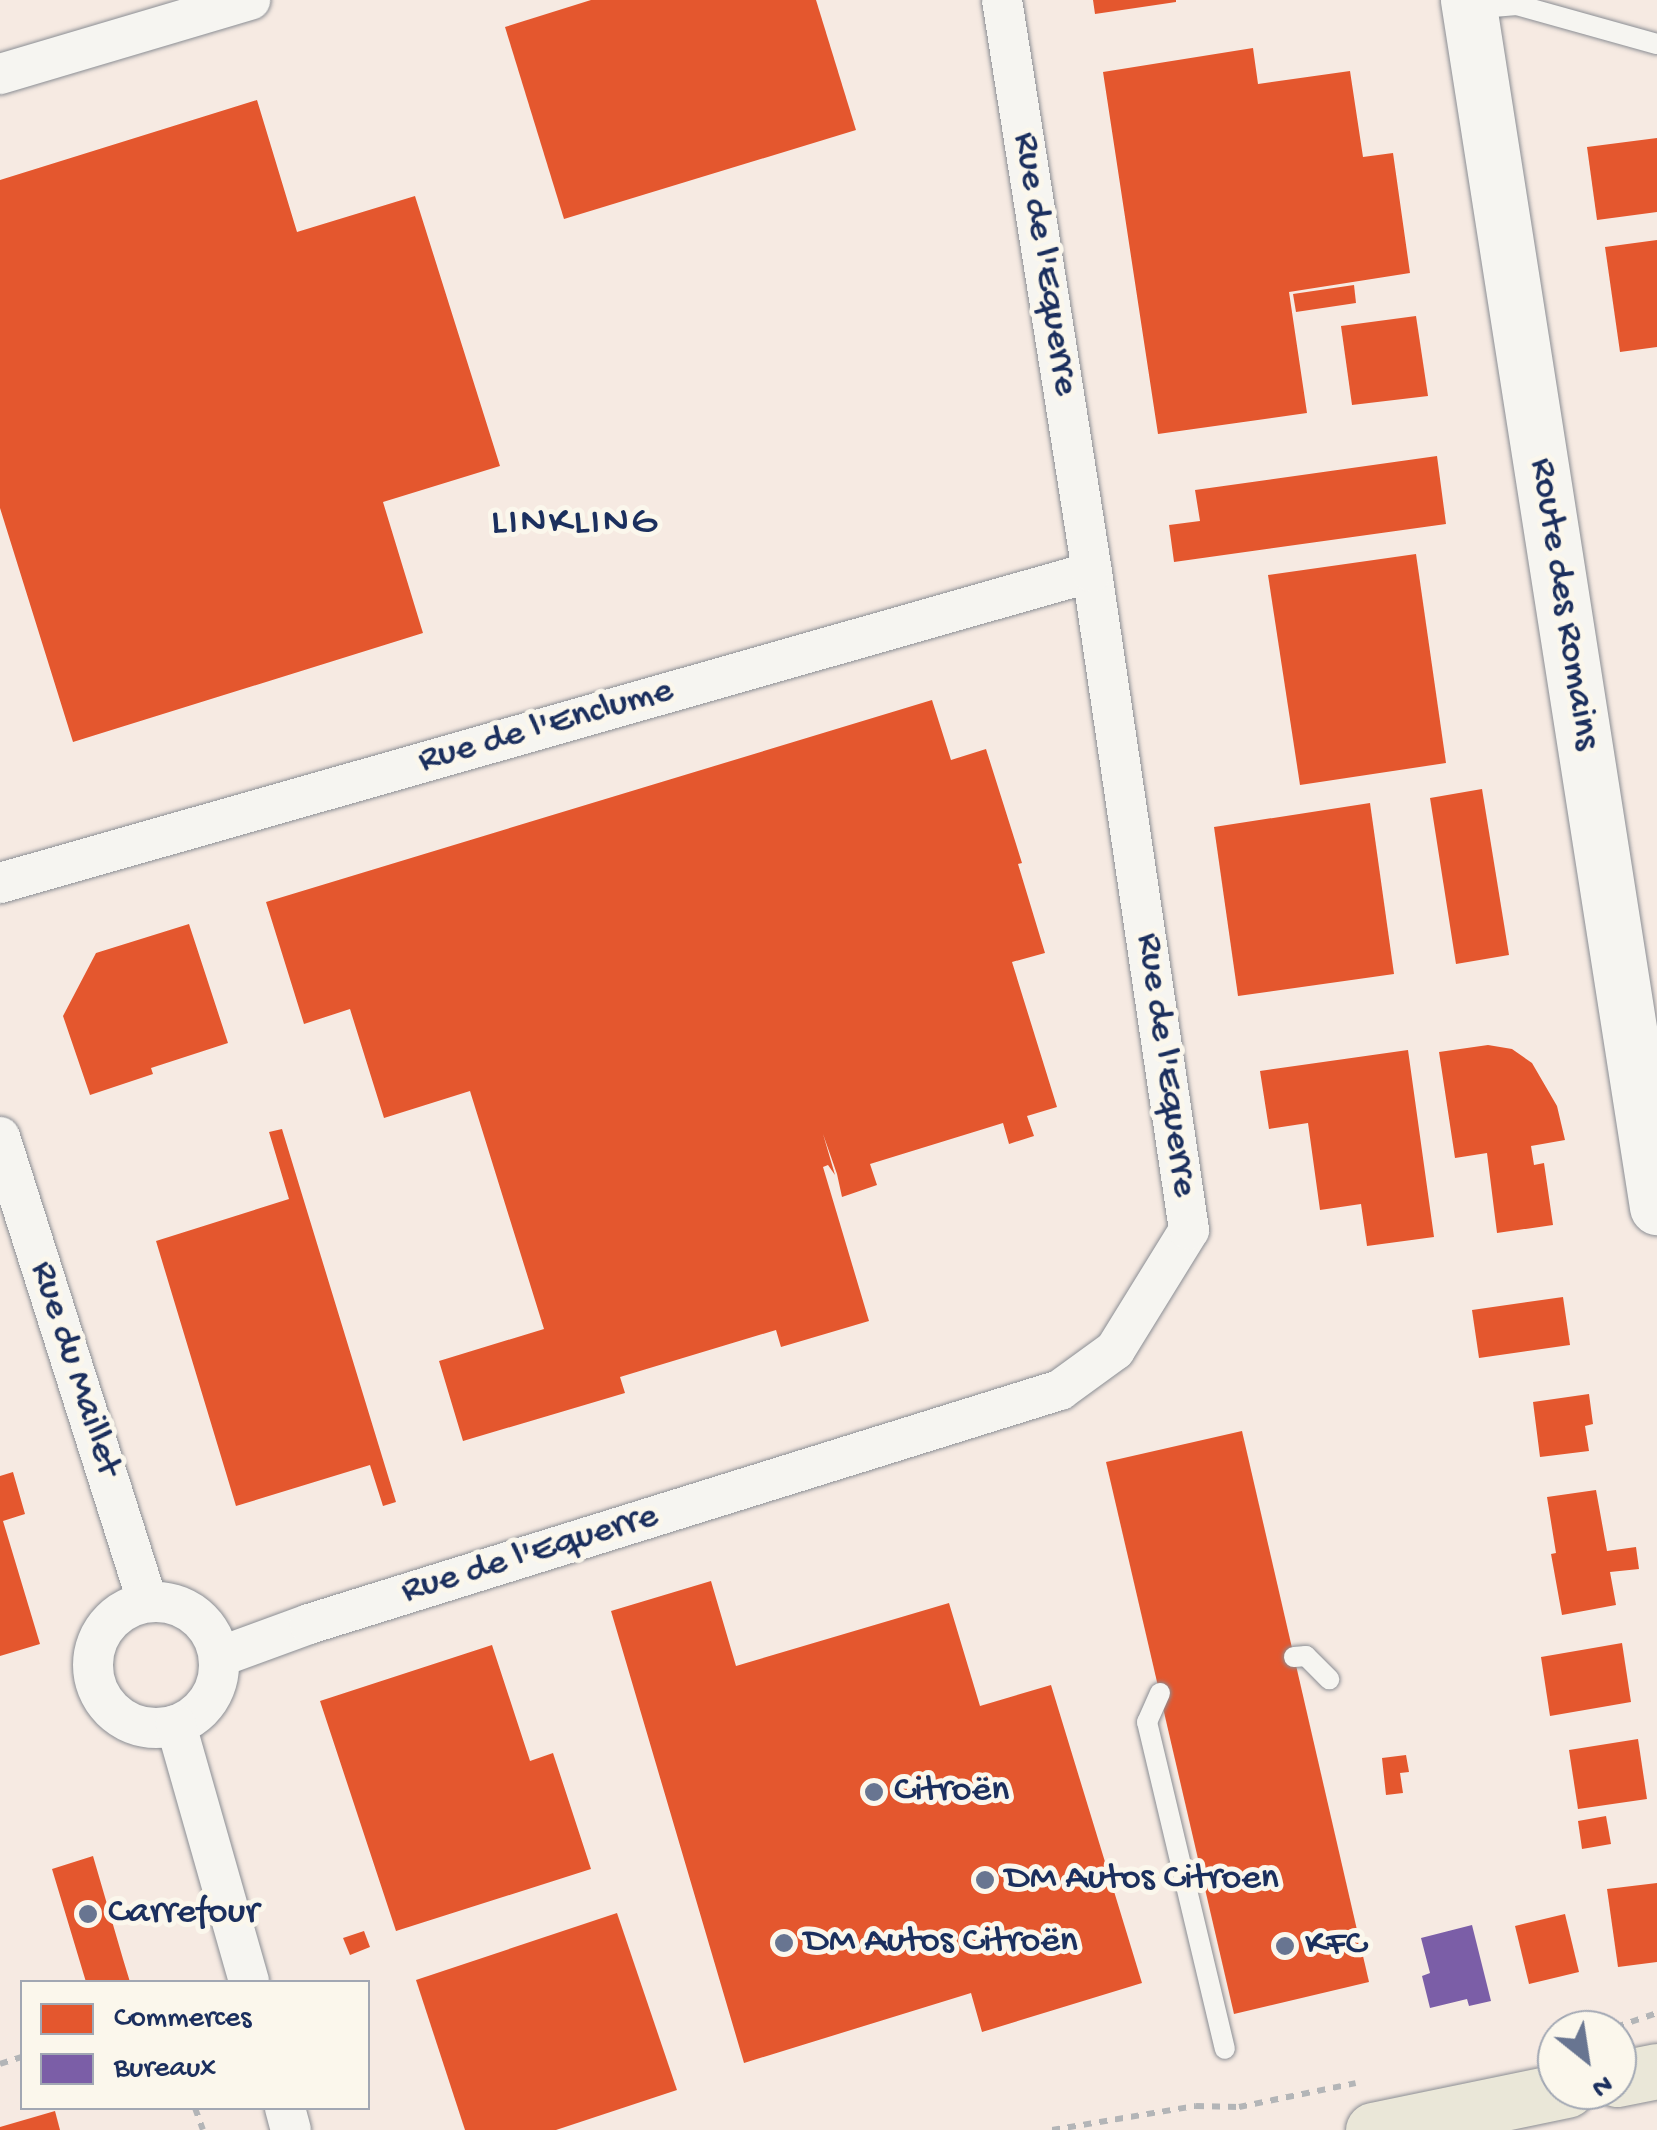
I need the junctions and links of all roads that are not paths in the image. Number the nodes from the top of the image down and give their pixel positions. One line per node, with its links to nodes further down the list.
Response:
1 (250, 0): 5 (street)
2 (1002, 0): 6 (street, Rue de l'Equerre)
3 (1469, 4): 4 (lane); 9 (street, Route des Romains)
4 (1657, 44)
5 (0, 74)
6 (1092, 572): 7 (street, Rue de l'Enclume); 11 (street, Rue de l'Equerre)
7 (0, 883)
8 (0, 1136): 10 (street, Rue du Maillet)
9 (1657, 1207)
10 (147, 1602): 11 (street); 15 (street)
11 (219, 1657): 15 (street)
12 (1294, 1657): 13 (lane)
13 (1328, 1679)
14 (1160, 1693): 17 (lane)
15 (176, 1725): 16 (street)
16 (248, 1980)
17 (1225, 2048)
18 (1537, 2092): 19 (main road)
19 (1372, 2105)

